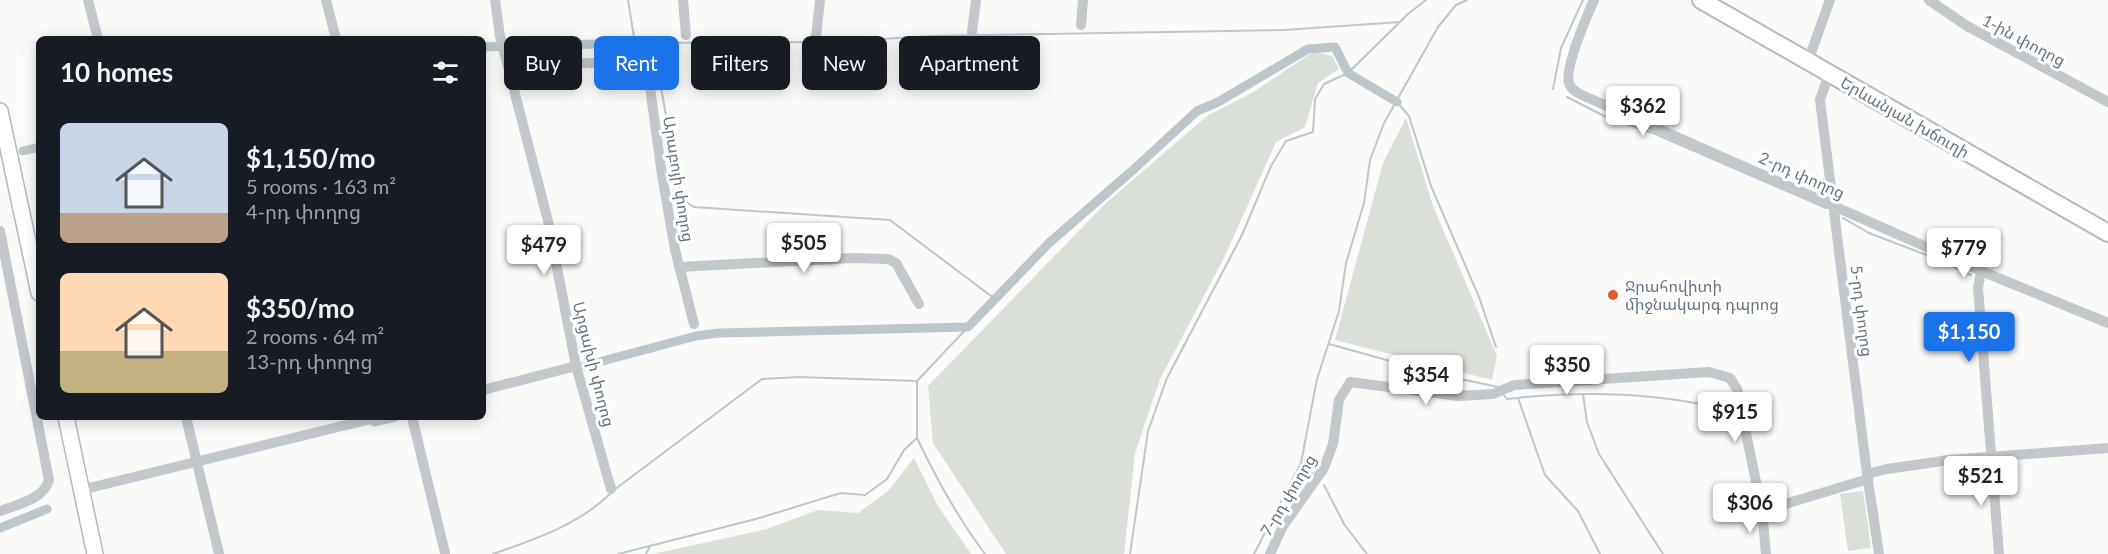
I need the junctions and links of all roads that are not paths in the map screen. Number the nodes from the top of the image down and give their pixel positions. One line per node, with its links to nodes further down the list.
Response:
1 (88, 0): 15 (street)
2 (326, 0): 16 (street)
3 (495, 0): 18 (street, Արցախի փողոց)
4 (683, 0): 14 (street)
5 (820, 0): 17 (street)
6 (976, 0): 13 (street)
7 (1083, 0): 12 (street)
8 (1594, 0): 25 (street, 2-րդ փողոց)
9 (1701, 0): 20 (main road, Երևանյան խճուղի)
10 (1830, 0): 20 (street)
11 (1929, 0): 23 (street, 1-ին փողոց)
12 (1081, 25)
13 (972, 32)
14 (686, 35)
15 (97, 36)
16 (335, 36)
17 (816, 36)
18 (504, 50)
19 (582, 61): 28 (street, Արաբոյի փողոց)
20 (1808, 61): 21 (main road, Երևանյան խճուղի)
21 (1829, 74): 25 (street, 5-րդ փողոց); 27 (main road, Երևանյան խճուղի)
22 (515, 90): 34 (street, Արցախի փողոց)
23 (2108, 102)
24 (0, 111): 30 (street)
25 (1834, 205): 29 (street, 2-րդ փողոց); 45 (street, 5-րդ փողոց)
26 (0, 231): 36 (street)
27 (2108, 233)
28 (679, 267): 31 (street); 33 (street, Արաբոյի փողոց)
29 (1981, 271): 32 (street, 2-րդ փողոց); 43 (street)
30 (36, 279)
31 (919, 304)
32 (2108, 323)
33 (694, 324)
34 (576, 366): 35 (street); 46 (street, Արցախի փողոց)
35 (486, 389)
36 (36, 414)
37 (37, 420): 48 (street)
38 (67, 420): 47 (street)
39 (187, 420): 44 (street)
40 (367, 420): 44 (street)
41 (413, 420): 50 (street)
42 (2108, 448): 43 (street)
43 (1991, 457): 45 (street); 56 (street)
44 (196, 461): 47 (street); 52 (street)
45 (1868, 477): 49 (street); 55 (street, 5-րդ փողոց)
46 (611, 489)
47 (81, 490): 51 (street)
48 (0, 511)
49 (1762, 511): 53 (street, 7-րդ փողոց); 54 (street)
50 (445, 553)
51 (95, 554)
52 (219, 554)
53 (1270, 554)
54 (1766, 554)
55 (1880, 554)
56 (1999, 554)

